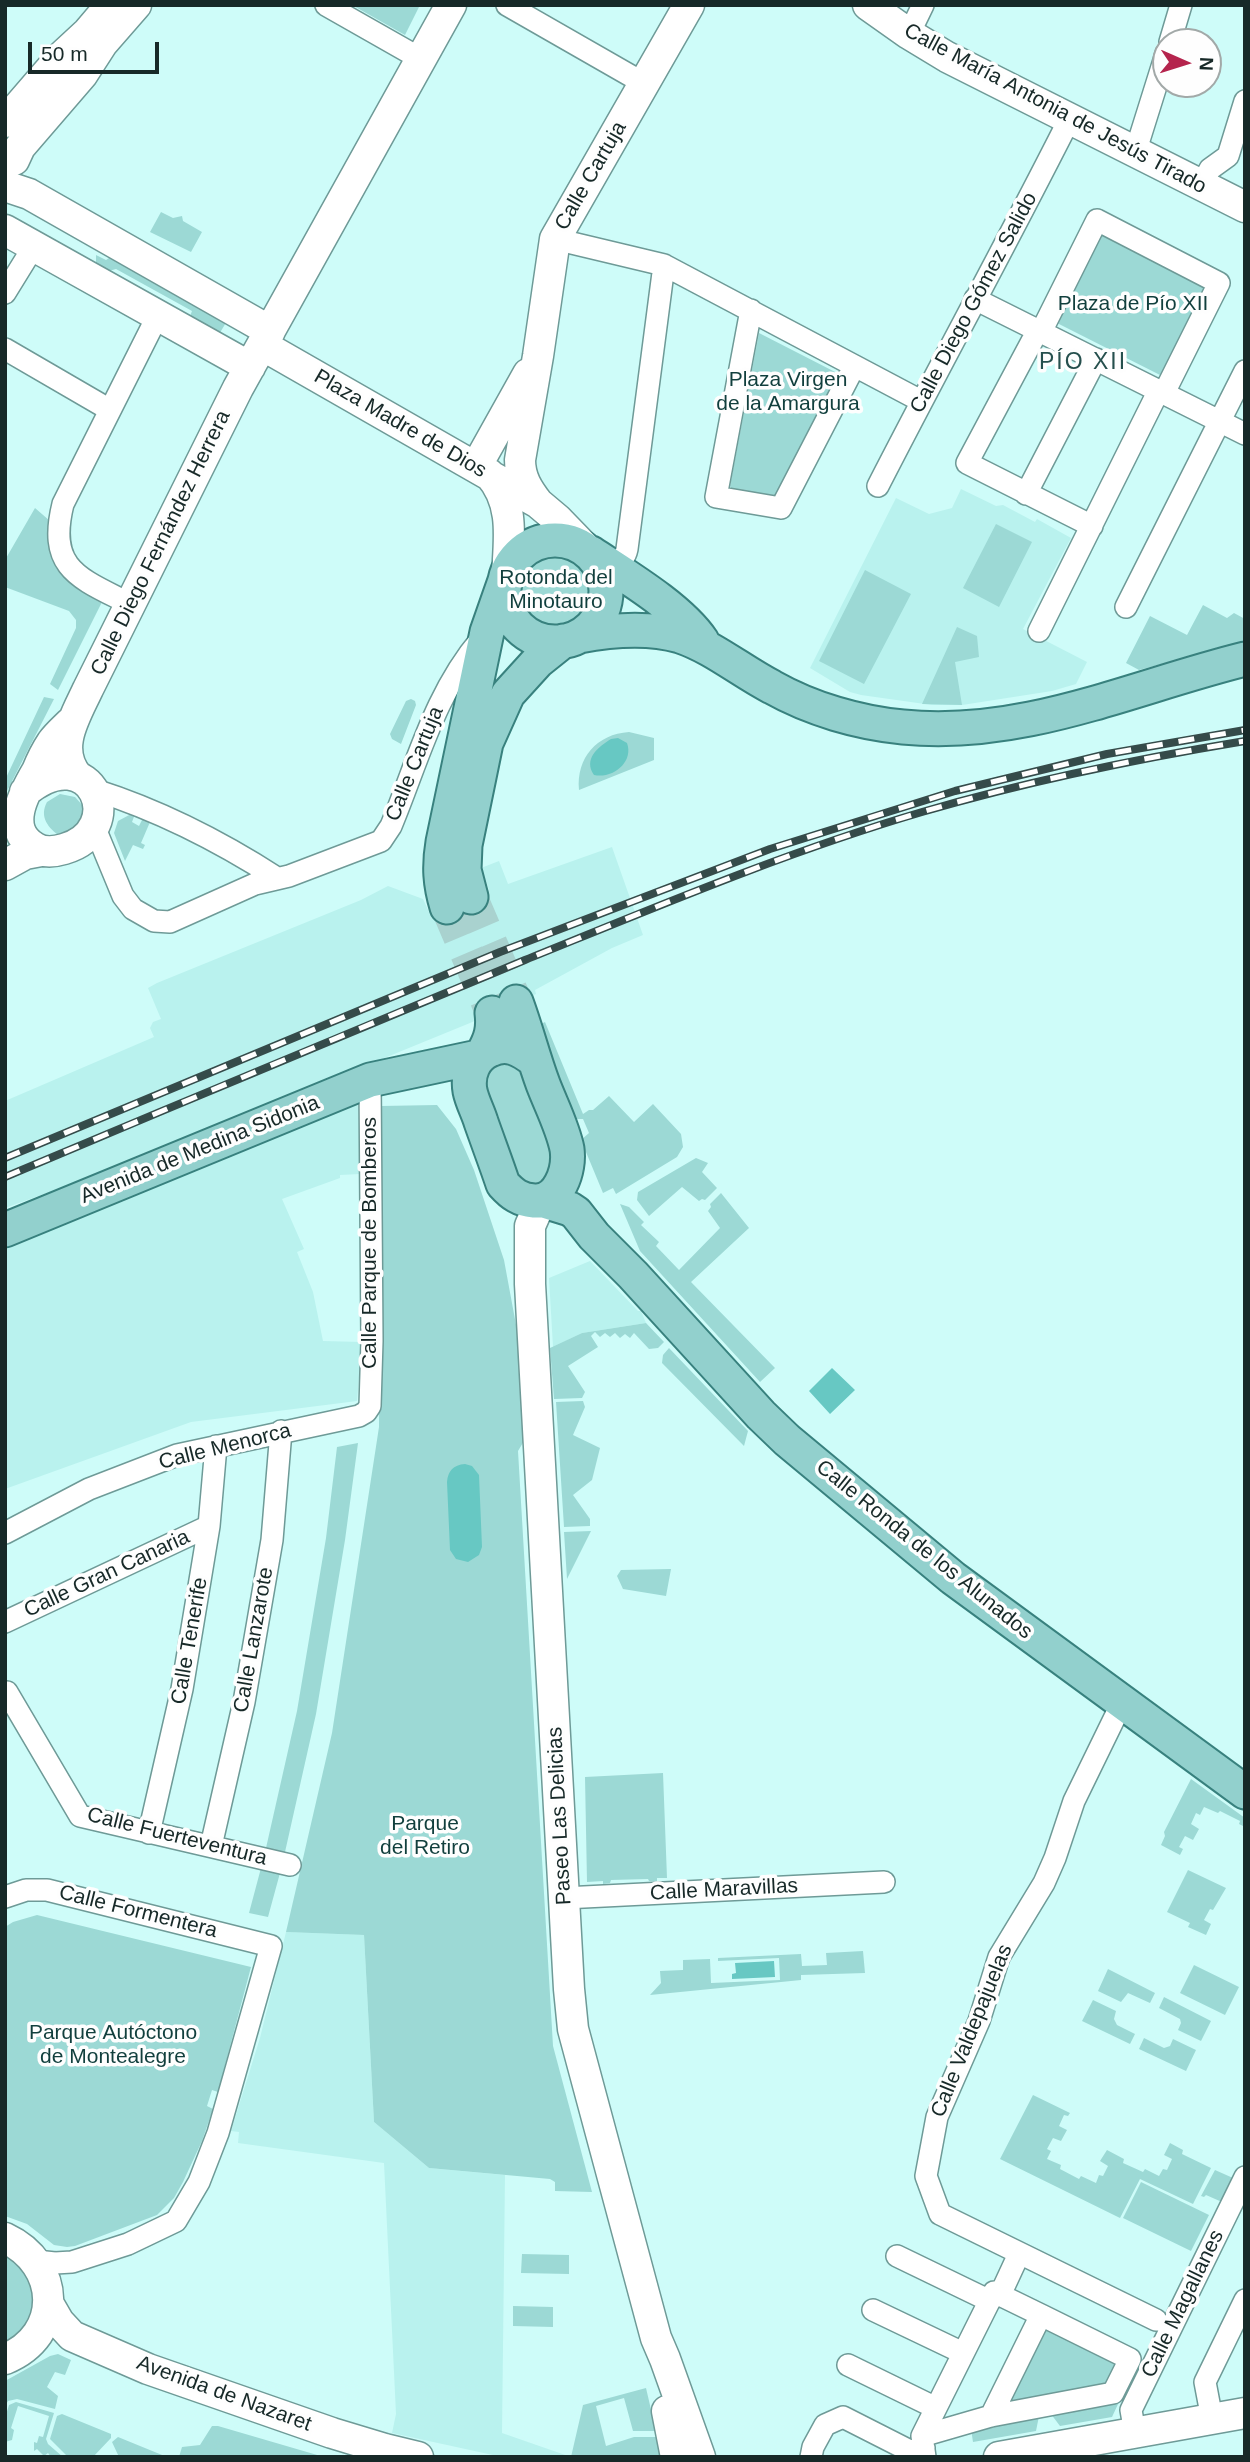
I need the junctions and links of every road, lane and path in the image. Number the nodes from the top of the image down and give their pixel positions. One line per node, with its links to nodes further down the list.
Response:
1 (110, 5): 17 (street)
2 (136, 5): 17 (street)
3 (326, 5): 12 (street)
4 (451, 5): 12 (street, Calle Diego Fernández Herrera)
5 (507, 5): 13 (street)
6 (689, 5): 13 (street, Calle Cartuja)
7 (868, 5): 11 (street, Calle María Antonia de Jesús Tirado)
8 (923, 5): 11 (street)
9 (1181, 5): 10 (street)
10 (1174, 28)
11 (909, 34): 16 (street, Calle María Antonia de Jesús Tirado)
12 (421, 59): 31 (street, Calle Diego Fernández Herrera)
13 (645, 84): 23 (street, Calle Cartuja)
14 (1152, 98): 18 (street)
15 (1245, 101): 20 (street)
16 (1069, 120): 18 (street, Calle María Antonia de Jesús Tirado); 27 (street, Calle Diego Gómez Salido)
17 (13, 125): 19 (street)
18 (1135, 153): 20 (street, Calle María Antonia de Jesús Tirado)
19 (11, 182): 31 (street, Plaza Madre de Dios)
20 (1201, 186): 21 (street, Calle María Antonia de Jesús Tirado)
21 (1245, 207)
22 (5, 230): 24 (street, Plaza Madre de Dios)
23 (555, 239): 25 (street); 33 (street, Calle Cartuja)
24 (34, 246): 26 (street); 29 (street, Plaza Madre de Dios)
25 (664, 265): 28 (street); 47 (street)
26 (5, 293)
27 (975, 299): 30 (street); 38 (street, Calle Diego Gómez Salido)
28 (751, 310): 35 (street); 35 (street)
29 (158, 315): 31 (street, Plaza Madre de Dios); 39 (street)
30 (1040, 331): 34 (street); 37 (street); 44 (street)
31 (261, 348): 42 (street, Plaza Madre de Dios); 49 (street, Calle Diego Fernández Herrera)
32 (5, 349): 39 (street)
33 (538, 356): 42 (street, Calle Cartuja); 45 (street, Calle Cartuja)
34 (1096, 359): 37 (street); 44 (street)
35 (854, 366): 38 (street)
36 (1245, 371): 40 (street)
37 (1167, 394): 40 (street); 46 (street)
38 (921, 401): 43 (street, Calle Diego Gómez Salido)
39 (110, 410): 49 (street)
40 (1221, 422): 41 (street); 50 (street)
41 (1245, 434)
42 (482, 470): 45 (street, Plaza Madre de Dios); 48 (street, Calle Cartuja)
43 (878, 486)
44 (1026, 494): 46 (street)
45 (538, 503): 47 (street)
46 (1092, 526): 51 (street)
47 (589, 552): 48 (main road); 53 (main road); 54 (main road)
48 (507, 575): 52 (main road, Calle Cartuja); 53 (main road)
49 (130, 604): 58 (street, Calle Diego Fernández Herrera)
50 (1126, 607)
51 (1039, 631)
52 (487, 632): 53 (main road, Calle Cartuja); 64 (street, Calle Cartuja)
53 (571, 639): 54 (main road)
54 (705, 646): 57 (main road)
55 (1245, 659): 57 (main road)
56 (1245, 682): 57 (main road)
57 (1085, 707)
58 (73, 720): 59 (street, Calle Diego Fernández Herrera); 60 (street, Calle Diego Fernández Herrera)
59 (86, 783): 60 (street); 61 (street); 64 (street)
60 (13, 814): 62 (street)
61 (94, 826): 62 (street); 64 (street, Calle Cartuja)
62 (41, 851): 63 (street)
63 (5, 865)
64 (277, 878)
65 (480, 1055): 66 (main road, Avenida de Medina Sidonia); 66 (main road); 67 (main road, Avenida de Medina Sidonia); 68 (main road)
66 (534, 1060): 69 (main road, Calle Ronda de los Alunados)
67 (384, 1077): 68 (main road); 72 (main road, Avenida de Medina Sidonia); 75 (street, Calle Parque de Bomberos)
68 (476, 1109): 70 (main road)
69 (566, 1148): 71 (main road); 73 (main road, Calle Ronda de los Alunados)
70 (503, 1184): 71 (main road, Calle Ronda de los Alunados); 74 (street, Paseo Las Delicias)
71 (543, 1201): 73 (main road, Calle Ronda de los Alunados); 74 (street, Paseo Las Delicias)
72 (5, 1230)
73 (633, 1275): 82 (main road, Calle Ronda de los Alunados)
74 (530, 1284): 89 (street, Paseo Las Delicias)
75 (370, 1406): 76 (street, Calle Menorca)
76 (281, 1431): 77 (street, Calle Menorca); 85 (street, Calle Lanzarote)
77 (216, 1446): 78 (street, Calle Tenerife); 79 (street, Calle Menorca)
78 (209, 1526): 80 (street, Calle Gran Canaria); 84 (street, Calle Tenerife)
79 (5, 1533)
80 (5, 1622)
81 (8, 1692): 84 (street, Calle Fuerteventura)
82 (1124, 1704): 83 (main road, Calle Ronda de los Alunados); 92 (street, Calle Valdepajuelas)
83 (1245, 1792)
84 (149, 1833): 85 (street, Calle Fuerteventura)
85 (211, 1846): 86 (street, Calle Fuerteventura)
86 (290, 1865)
87 (884, 1882): 89 (street, Calle Maravillas)
88 (5, 1897): 94 (street, Calle Formentera)
89 (564, 1898): 102 (street, Paseo Las Delicias)
90 (1245, 2177): 111 (street, Calle Magallanes)
91 (5, 2238): 94 (street)
92 (1019, 2254): 95 (street); 100 (street)
93 (897, 2256): 95 (street)
94 (36, 2261): 97 (street)
95 (995, 2298): 99 (street); 104 (street)
96 (1245, 2300): 110 (street)
97 (48, 2303): 101 (street); 103 (street)
98 (873, 2310): 104 (street)
99 (1041, 2315): 109 (street); 109 (street)
100 (1156, 2320)
101 (72, 2336): 103 (street); 114 (street, Avenida de Nazaret)
102 (656, 2338): 115 (street, Paseo Las Delicias); 116 (street, Paseo Las Delicias)
103 (33, 2341): 105 (street)
104 (963, 2353): 107 (street)
105 (5, 2359)
106 (848, 2365): 107 (street)
107 (936, 2407): 112 (street)
108 (1245, 2413): 110 (street)
109 (991, 2416): 112 (street)
110 (1212, 2419): 111 (street)
111 (1135, 2433): 113 (street)
112 (923, 2447): 117 (street)
113 (1054, 2452): 118 (street)
114 (418, 2457)
115 (676, 2457)
116 (700, 2457)
117 (811, 2457)
118 (999, 2457)

